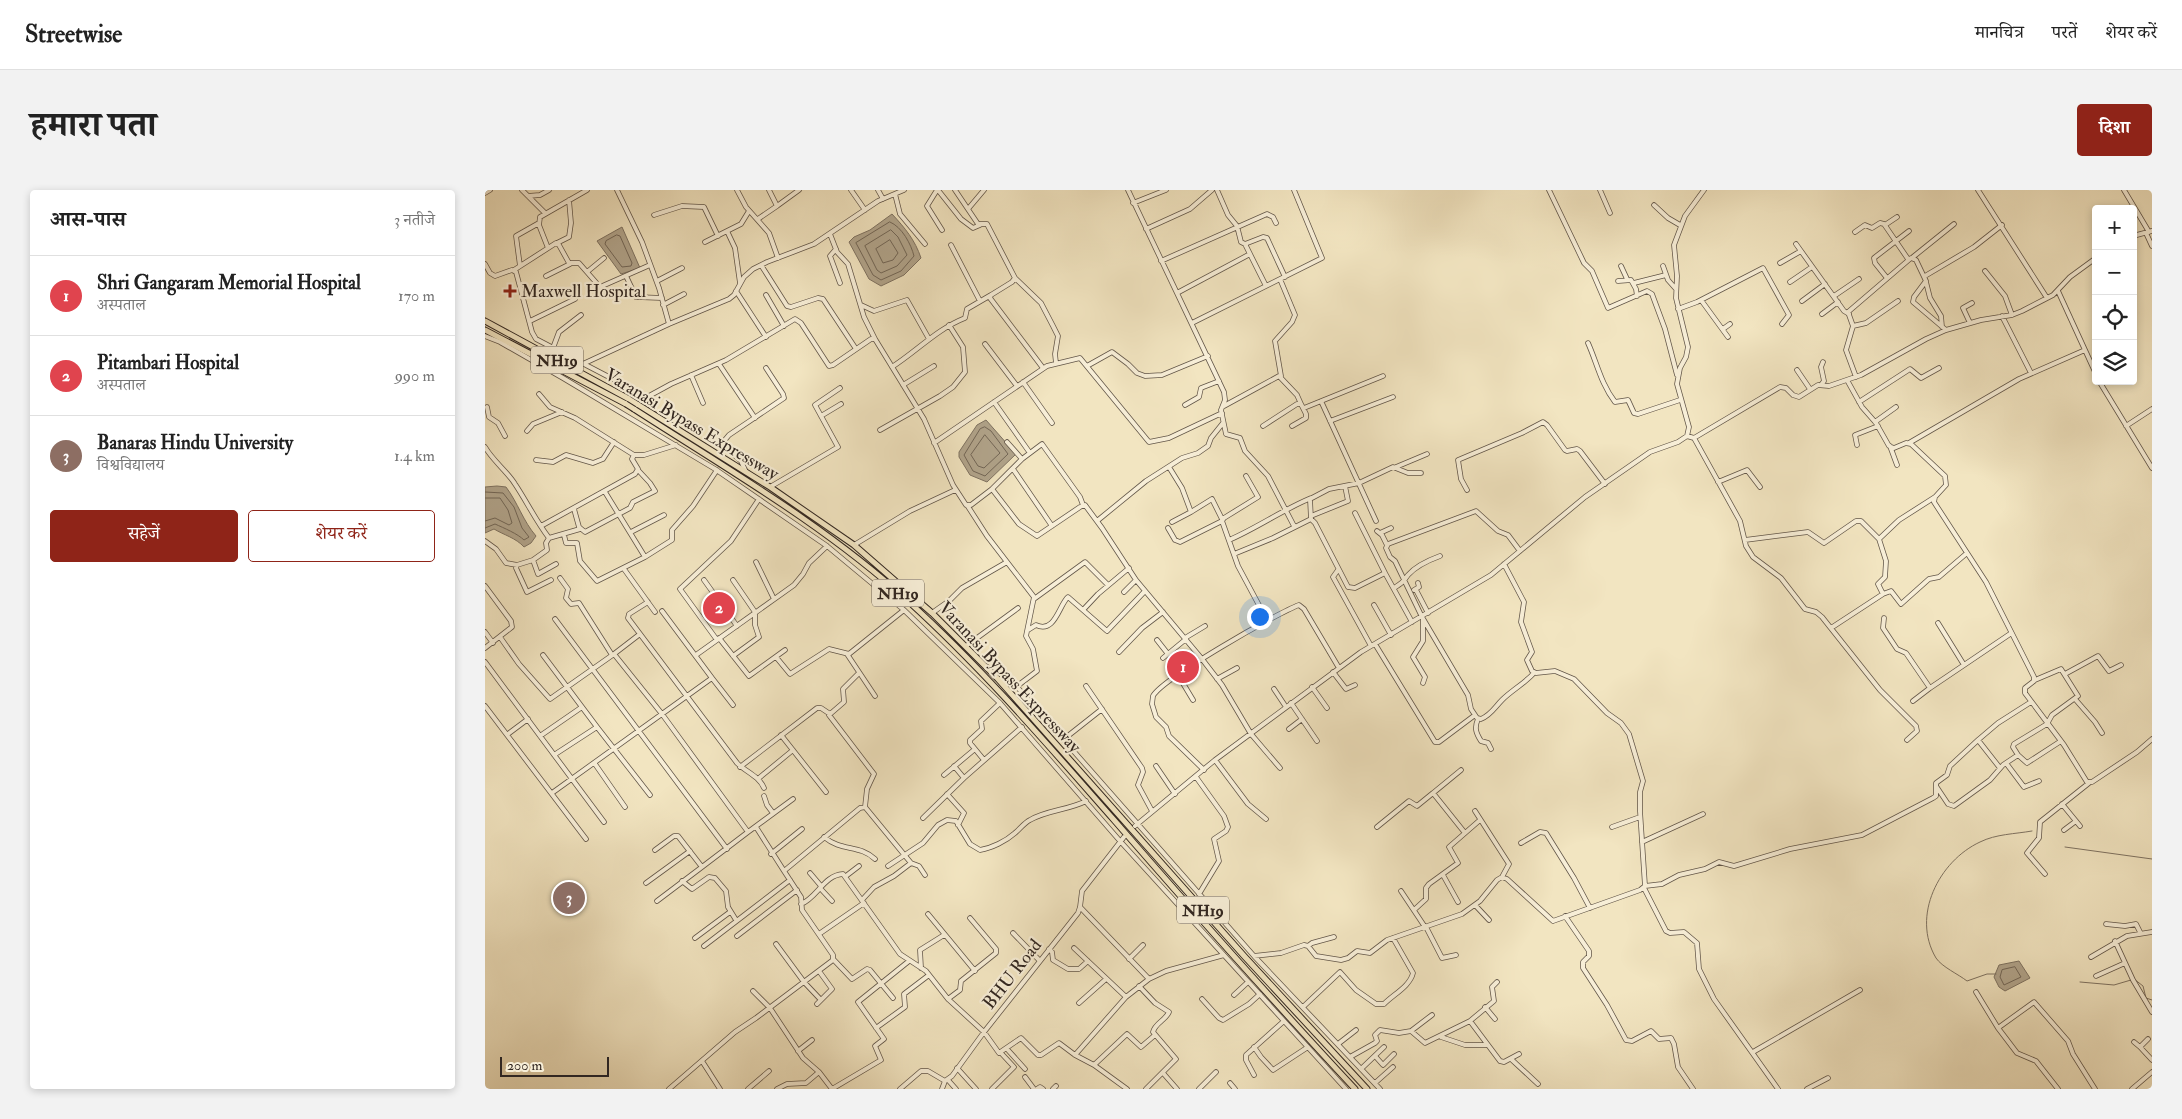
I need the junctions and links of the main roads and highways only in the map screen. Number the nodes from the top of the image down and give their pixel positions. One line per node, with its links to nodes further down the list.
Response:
1 (485, 321): 3 (highway, Varanasi Bypass Expressway / NH19)
2 (485, 330): 3 (highway, Varanasi Bypass Expressway / NH19)
3 (627, 402): 4 (highway, Varanasi Bypass Expressway / NH19, bridge)
4 (636, 406): 5 (highway, Varanasi Bypass Expressway / NH19); 6 (highway, Varanasi Bypass Expressway / NH19)
5 (1355, 1089)
6 (1367, 1089)

